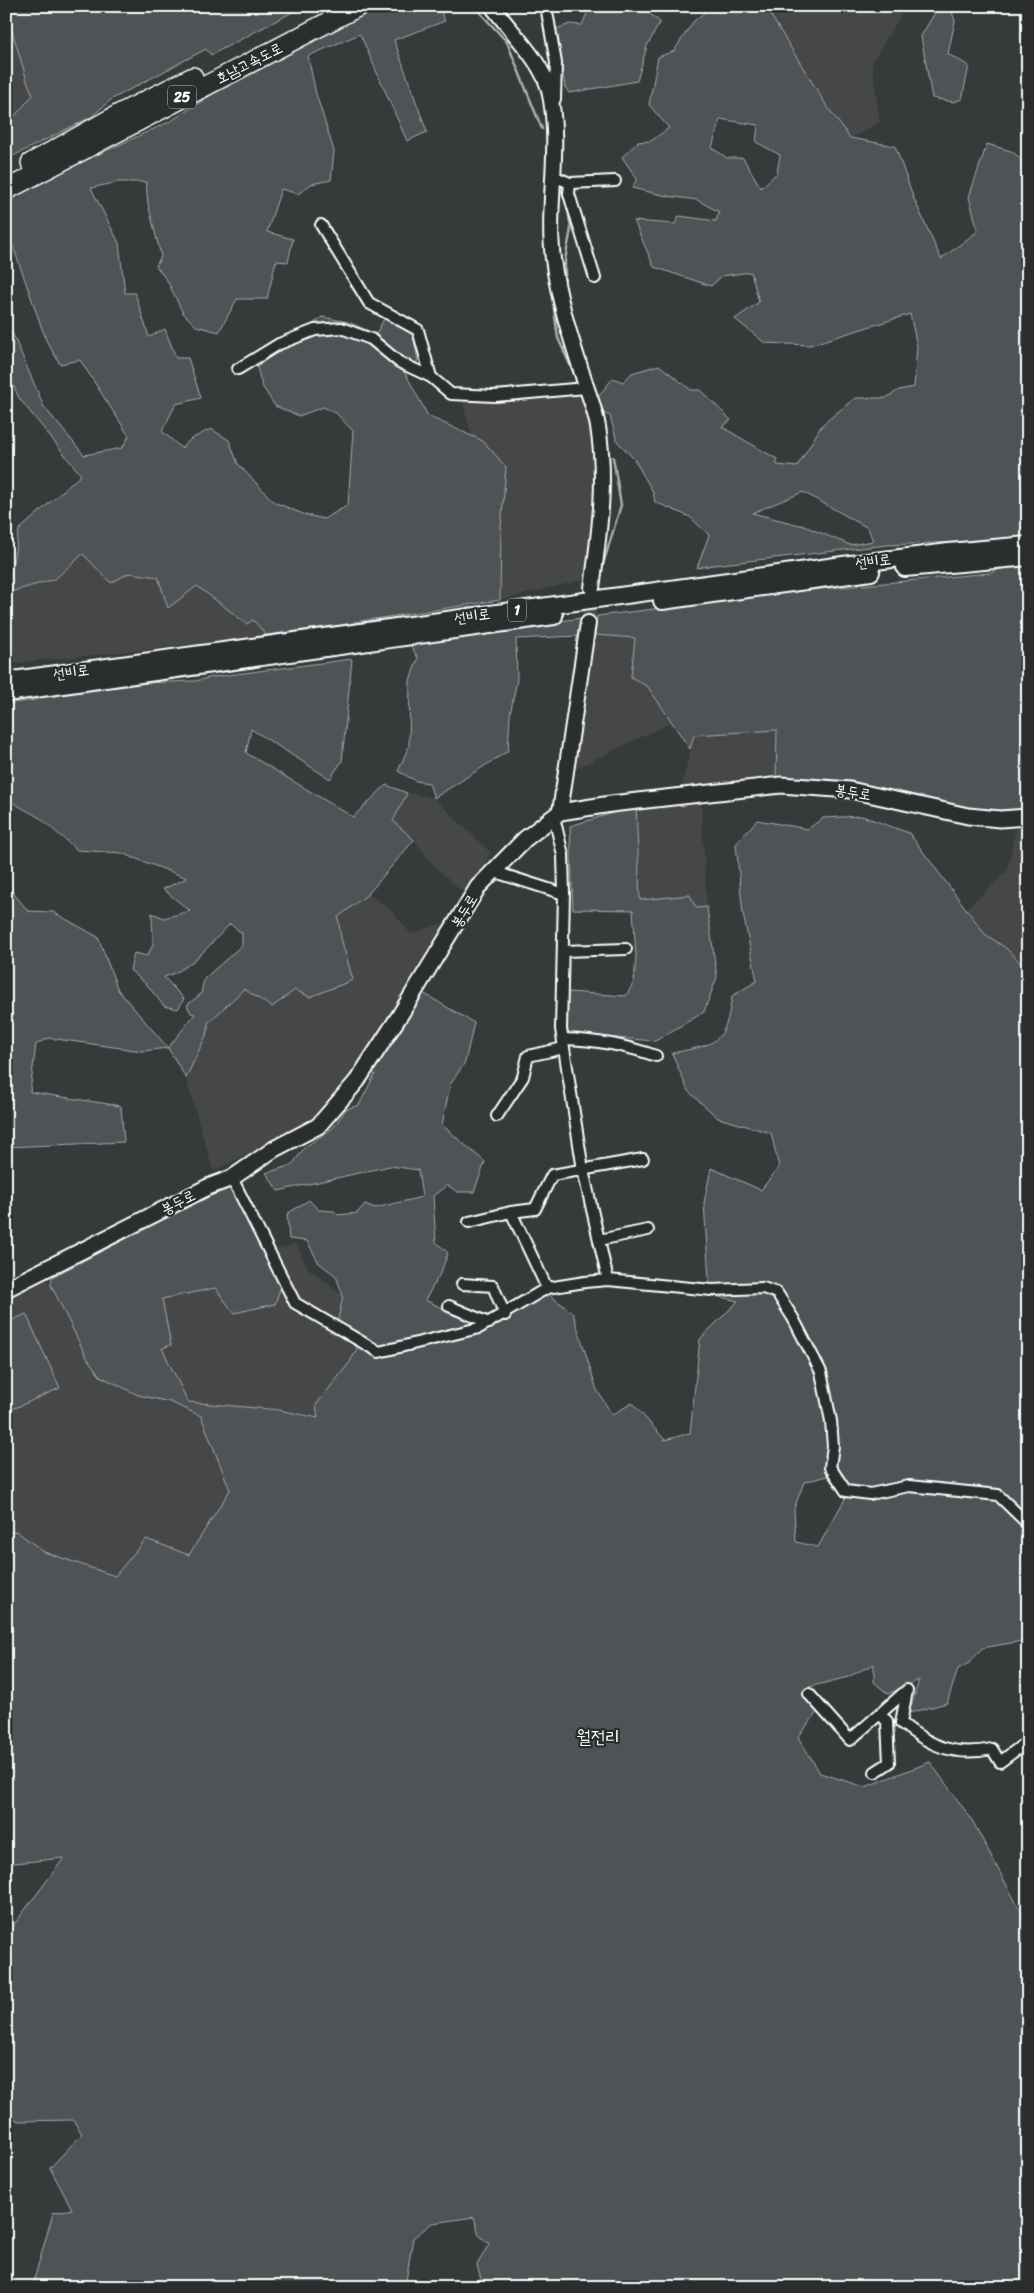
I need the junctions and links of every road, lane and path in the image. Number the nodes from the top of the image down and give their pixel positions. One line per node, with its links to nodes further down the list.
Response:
1 (334, 6): 6 (highway, 호남고속도로 / 25)
2 (359, 6): 10 (highway, 호남고속도로 / 25)
3 (492, 6): 5 (street)
4 (546, 6): 5 (street)
5 (554, 121): 7 (street)
6 (6, 176)
7 (553, 176): 9 (street); 15 (street)
8 (615, 181): 9 (street)
9 (570, 184): 12 (street)
10 (6, 190)
11 (321, 225): 14 (street)
12 (595, 278)
13 (238, 369): 14 (street)
14 (431, 377): 15 (street)
15 (586, 388): 18 (street)
16 (1028, 546): 20 (main road, 선비로 / 1)
17 (1028, 557): 21 (main road, 선비로 / 1)
18 (592, 588)
19 (588, 623): 22 (street)
20 (6, 681)
21 (6, 693)
22 (557, 814): 23 (main road, 봉두로); 24 (main road, 봉두로); 25 (street)
23 (1028, 817)
24 (492, 871): 25 (street); 33 (main road, 봉두로)
25 (564, 894): 27 (street)
26 (626, 949): 27 (street)
27 (563, 951): 28 (street)
28 (564, 1044): 29 (street); 30 (street); 32 (street)
29 (656, 1056)
30 (496, 1116)
31 (643, 1159): 32 (street)
32 (583, 1170): 34 (street); 37 (street)
33 (232, 1178): 41 (main road, 봉두로); 44 (street)
34 (511, 1212): 35 (street); 40 (street)
35 (470, 1222)
36 (648, 1230): 37 (street)
37 (599, 1240): 38 (street)
38 (608, 1280): 40 (street); 45 (street)
39 (462, 1284): 43 (street)
40 (547, 1288): 43 (street)
41 (6, 1289)
42 (449, 1306): 44 (street)
43 (504, 1316): 44 (street)
44 (489, 1323)
45 (1028, 1524)
46 (808, 1694): 47 (street)
47 (879, 1714): 48 (street); 49 (street)
48 (1028, 1741)
49 (875, 1772)

